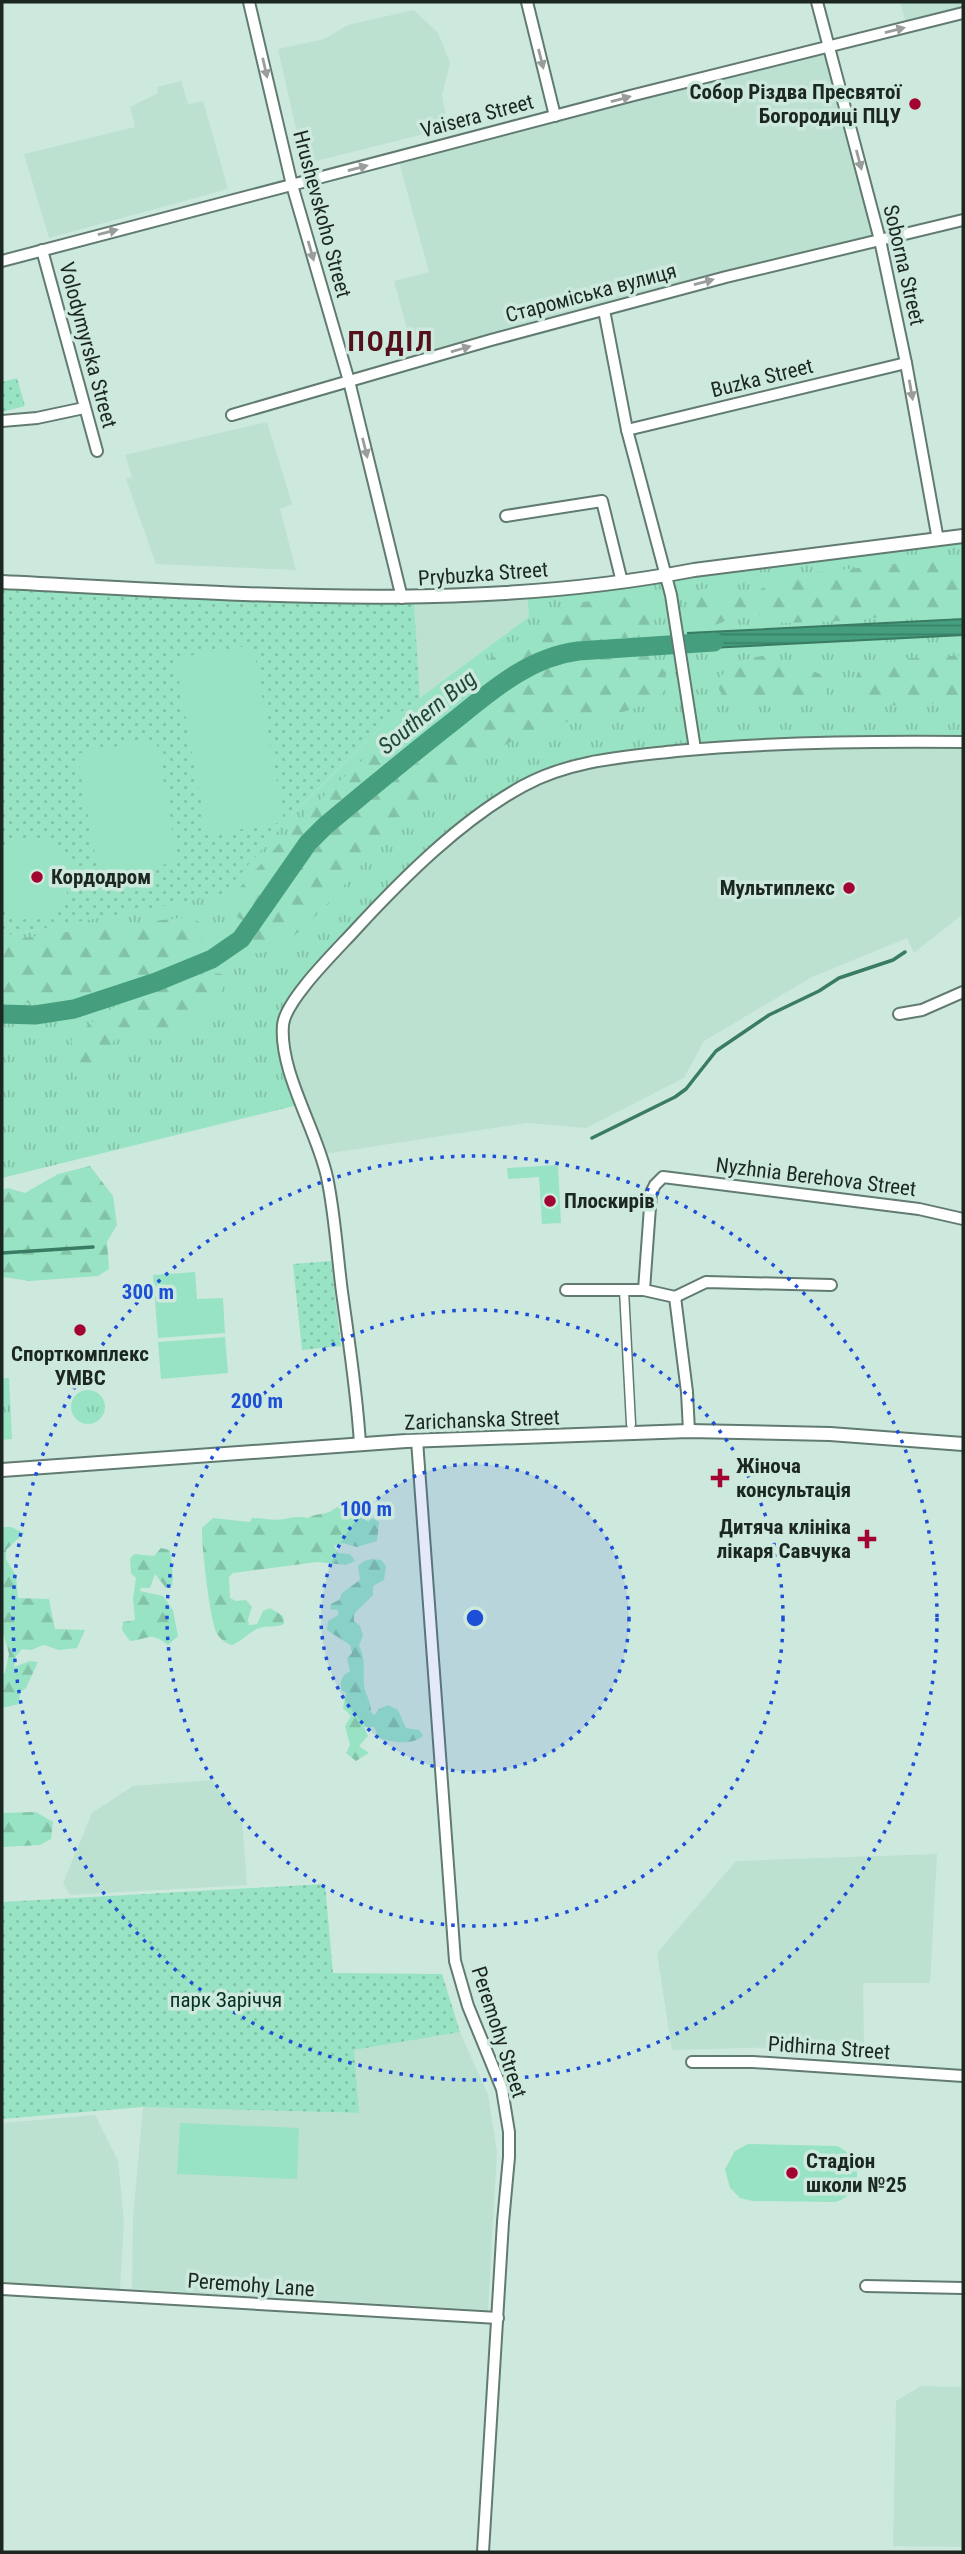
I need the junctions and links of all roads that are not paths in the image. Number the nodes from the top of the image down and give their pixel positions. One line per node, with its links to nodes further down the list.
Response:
1 (249, 2): 7 (street, Hrushevskoho Street, one-way to 7)
2 (527, 2): 6 (street, one-way to 6)
3 (817, 2): 5 (street, Soborna Street)
4 (963, 13): 5 (street, Vaisera Street, one-way to 4)
5 (829, 46): 6 (street, Vaisera Street, one-way to 5); 9 (street, Soborna Street, one-way to 9)
6 (555, 116): 7 (street, Vaisera Street, one-way to 6)
7 (292, 185): 10 (street, Vaisera Street, one-way to 7); 14 (street, Hrushevskoho Street, one-way to 14)
8 (963, 220): 9 (street, Староміська вулиця)
9 (880, 240): 12 (street, Староміська вулиця, one-way to 9); 13 (street, Soborna Street)
10 (42, 250): 11 (street, Vaisera Street); 15 (street, Volodymyrska Street)
11 (2, 261)
12 (604, 310): 14 (street, Староміська вулиця, one-way to 12); 18 (street)
13 (906, 363): 18 (street, Buzka Street); 22 (street, Soborna Street, one-way to 22)
14 (349, 381): 16 (street, Староміська вулиця); 26 (street, Hrushevskoho Street, one-way to 26)
15 (83, 408): 17 (street); 19 (street, Volodymyrska Street)
16 (232, 415)
17 (2, 421)
18 (627, 430): 23 (street)
19 (97, 451)
20 (506, 516): 25 (street)
21 (963, 536): 22 (street, Prybuzka Street)
22 (938, 540): 23 (street, Prybuzka Street)
23 (667, 575): 25 (street, Prybuzka Street); 28 (street)
24 (2, 582): 26 (street, Prybuzka Street)
25 (622, 582): 26 (street, Prybuzka Street)
26 (402, 598)
27 (963, 742): 28 (street)
28 (695, 750): 40 (street)
29 (963, 992): 30 (street)
30 (899, 1014)
31 (963, 1219): 35 (street, Nyzhnia Berehova Street)
32 (831, 1285): 36 (street)
33 (566, 1290): 34 (street)
34 (624, 1290): 35 (street); 37 (street)
35 (643, 1290): 36 (street)
36 (675, 1297): 38 (street)
37 (632, 1424)
38 (689, 1431): 39 (street, Zarichanska Street); 41 (street, Zarichanska Street)
39 (417, 1440): 40 (street, Zarichanska Street); 48 (street, Peremohy Street)
40 (360, 1444): 42 (street, Zarichanska Street)
41 (963, 1444)
42 (2, 1470)
43 (692, 2062): 44 (street, Pidhirna Street)
44 (963, 2076)
45 (866, 2286): 46 (street)
46 (963, 2288)
47 (2, 2289): 48 (street, Peremohy Lane)
48 (498, 2318): 49 (street, Peremohy Street)
49 (484, 2552)

